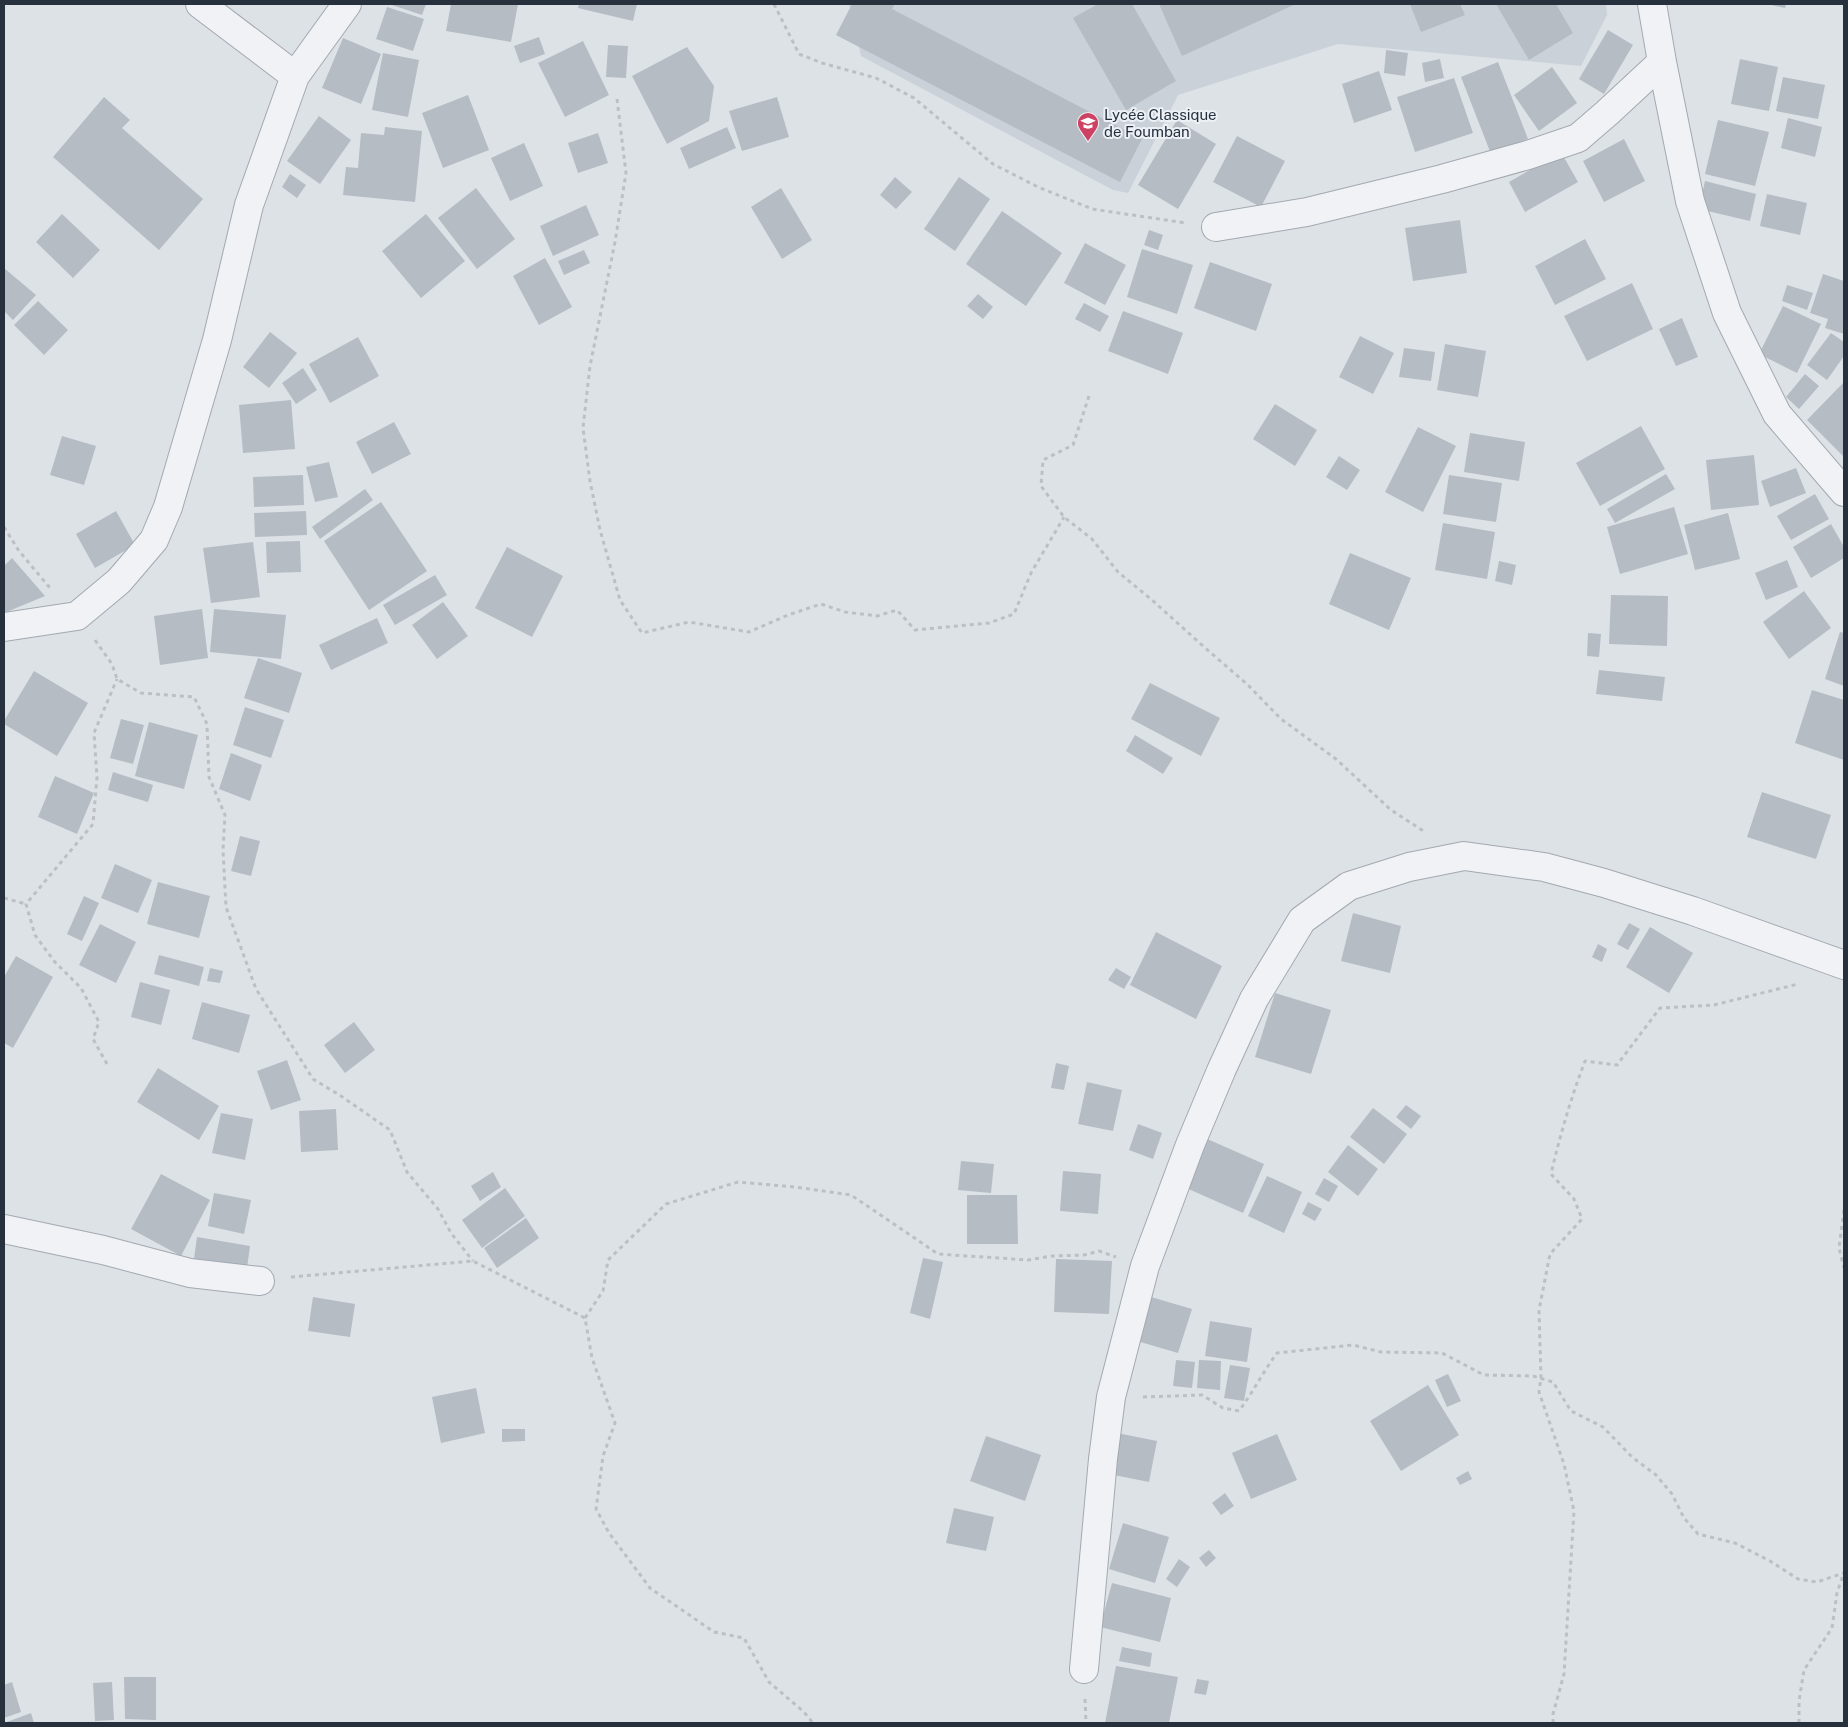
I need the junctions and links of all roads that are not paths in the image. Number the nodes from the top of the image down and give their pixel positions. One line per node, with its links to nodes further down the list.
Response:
1 (200, 4): 5 (street)
2 (347, 4): 5 (street)
3 (1652, 4): 4 (street)
4 (1662, 62): 6 (street); 7 (street)
5 (294, 76): 8 (street)
6 (1216, 227)
7 (1844, 492)
8 (4, 628)
9 (1837, 963): 12 (street)
10 (4, 1229): 11 (street)
11 (260, 1281)
12 (1084, 1670)

